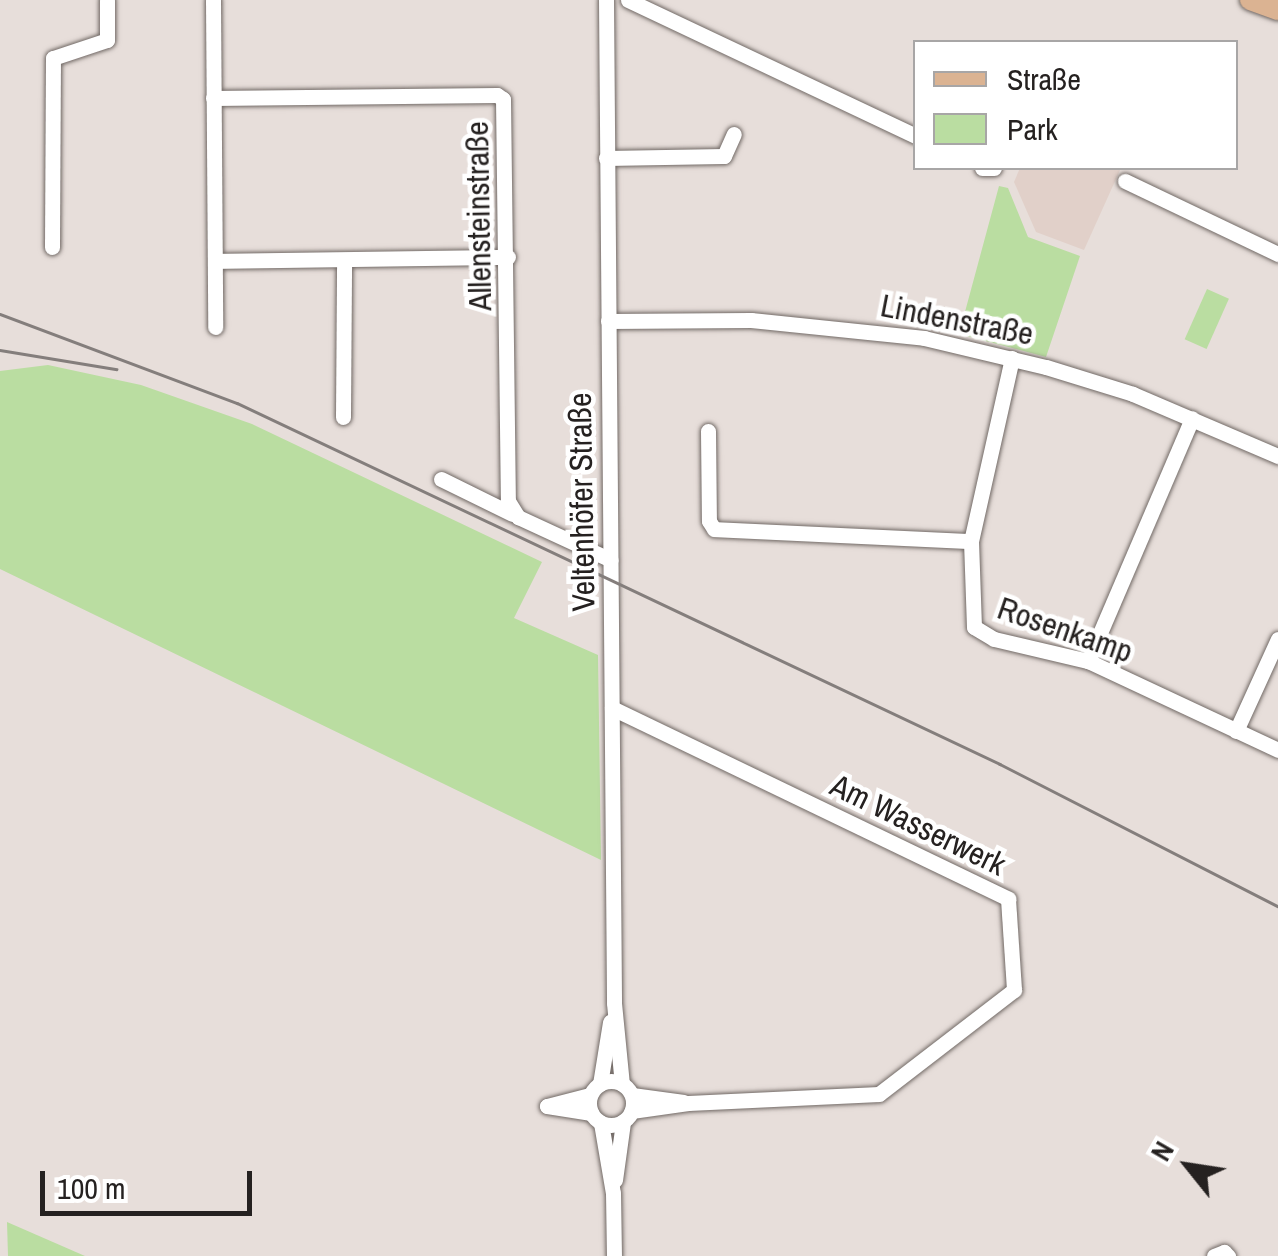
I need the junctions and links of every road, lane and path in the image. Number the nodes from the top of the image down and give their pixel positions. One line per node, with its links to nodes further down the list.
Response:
1 (107, 0): 12 (street)
2 (213, 0): 7 (street)
3 (606, 0): 10 (street, Veltenhöfer Straße)
4 (628, 0): 9 (street)
5 (1250, 0): 6 (main road)
6 (1278, 10)
7 (214, 98): 14 (street, Allensteinstraße); 15 (street)
8 (734, 134): 10 (street)
9 (913, 135)
10 (606, 158): 17 (street, Veltenhöfer Straße)
11 (1125, 182): 13 (street)
12 (52, 247)
13 (1278, 254)
14 (508, 257): 16 (street); 25 (street, Allensteinstraße)
15 (216, 261): 16 (street); 18 (street)
16 (344, 261): 20 (street)
17 (608, 321): 19 (street, Lindenstraße); 27 (street, Veltenhöfer Straße)
18 (215, 328)
19 (1012, 358): 21 (street, Lindenstraße); 26 (street, Rosenkamp)
20 (343, 417)
21 (1192, 418): 23 (street, Lindenstraße); 29 (street)
22 (708, 431): 26 (street)
23 (1278, 456)
24 (440, 479): 25 (street)
25 (512, 514): 27 (street)
26 (971, 541): 29 (street, Rosenkamp)
27 (611, 560): 30 (street, Veltenhöfer Straße)
28 (1278, 638): 31 (street)
29 (1088, 661): 31 (street, Rosenkamp)
30 (612, 708): 33 (street, Veltenhöfer Straße); 34 (street, Am Wasserwerk)
31 (1236, 730): 32 (street, Rosenkamp)
32 (1278, 750)
33 (614, 1004): 34 (street, Veltenhöfer Straße); 35 (street, Veltenhöfer Straße)
34 (627, 1103): 35 (street); 35 (street); 36 (street, Veltenhöfer Straße)
35 (595, 1104): 36 (street, Veltenhöfer Straße)
36 (613, 1193): 37 (street, Veltenhöfer Straße)
37 (614, 1256)
38 (1214, 1256): 39 (street)
39 (1228, 1256)

